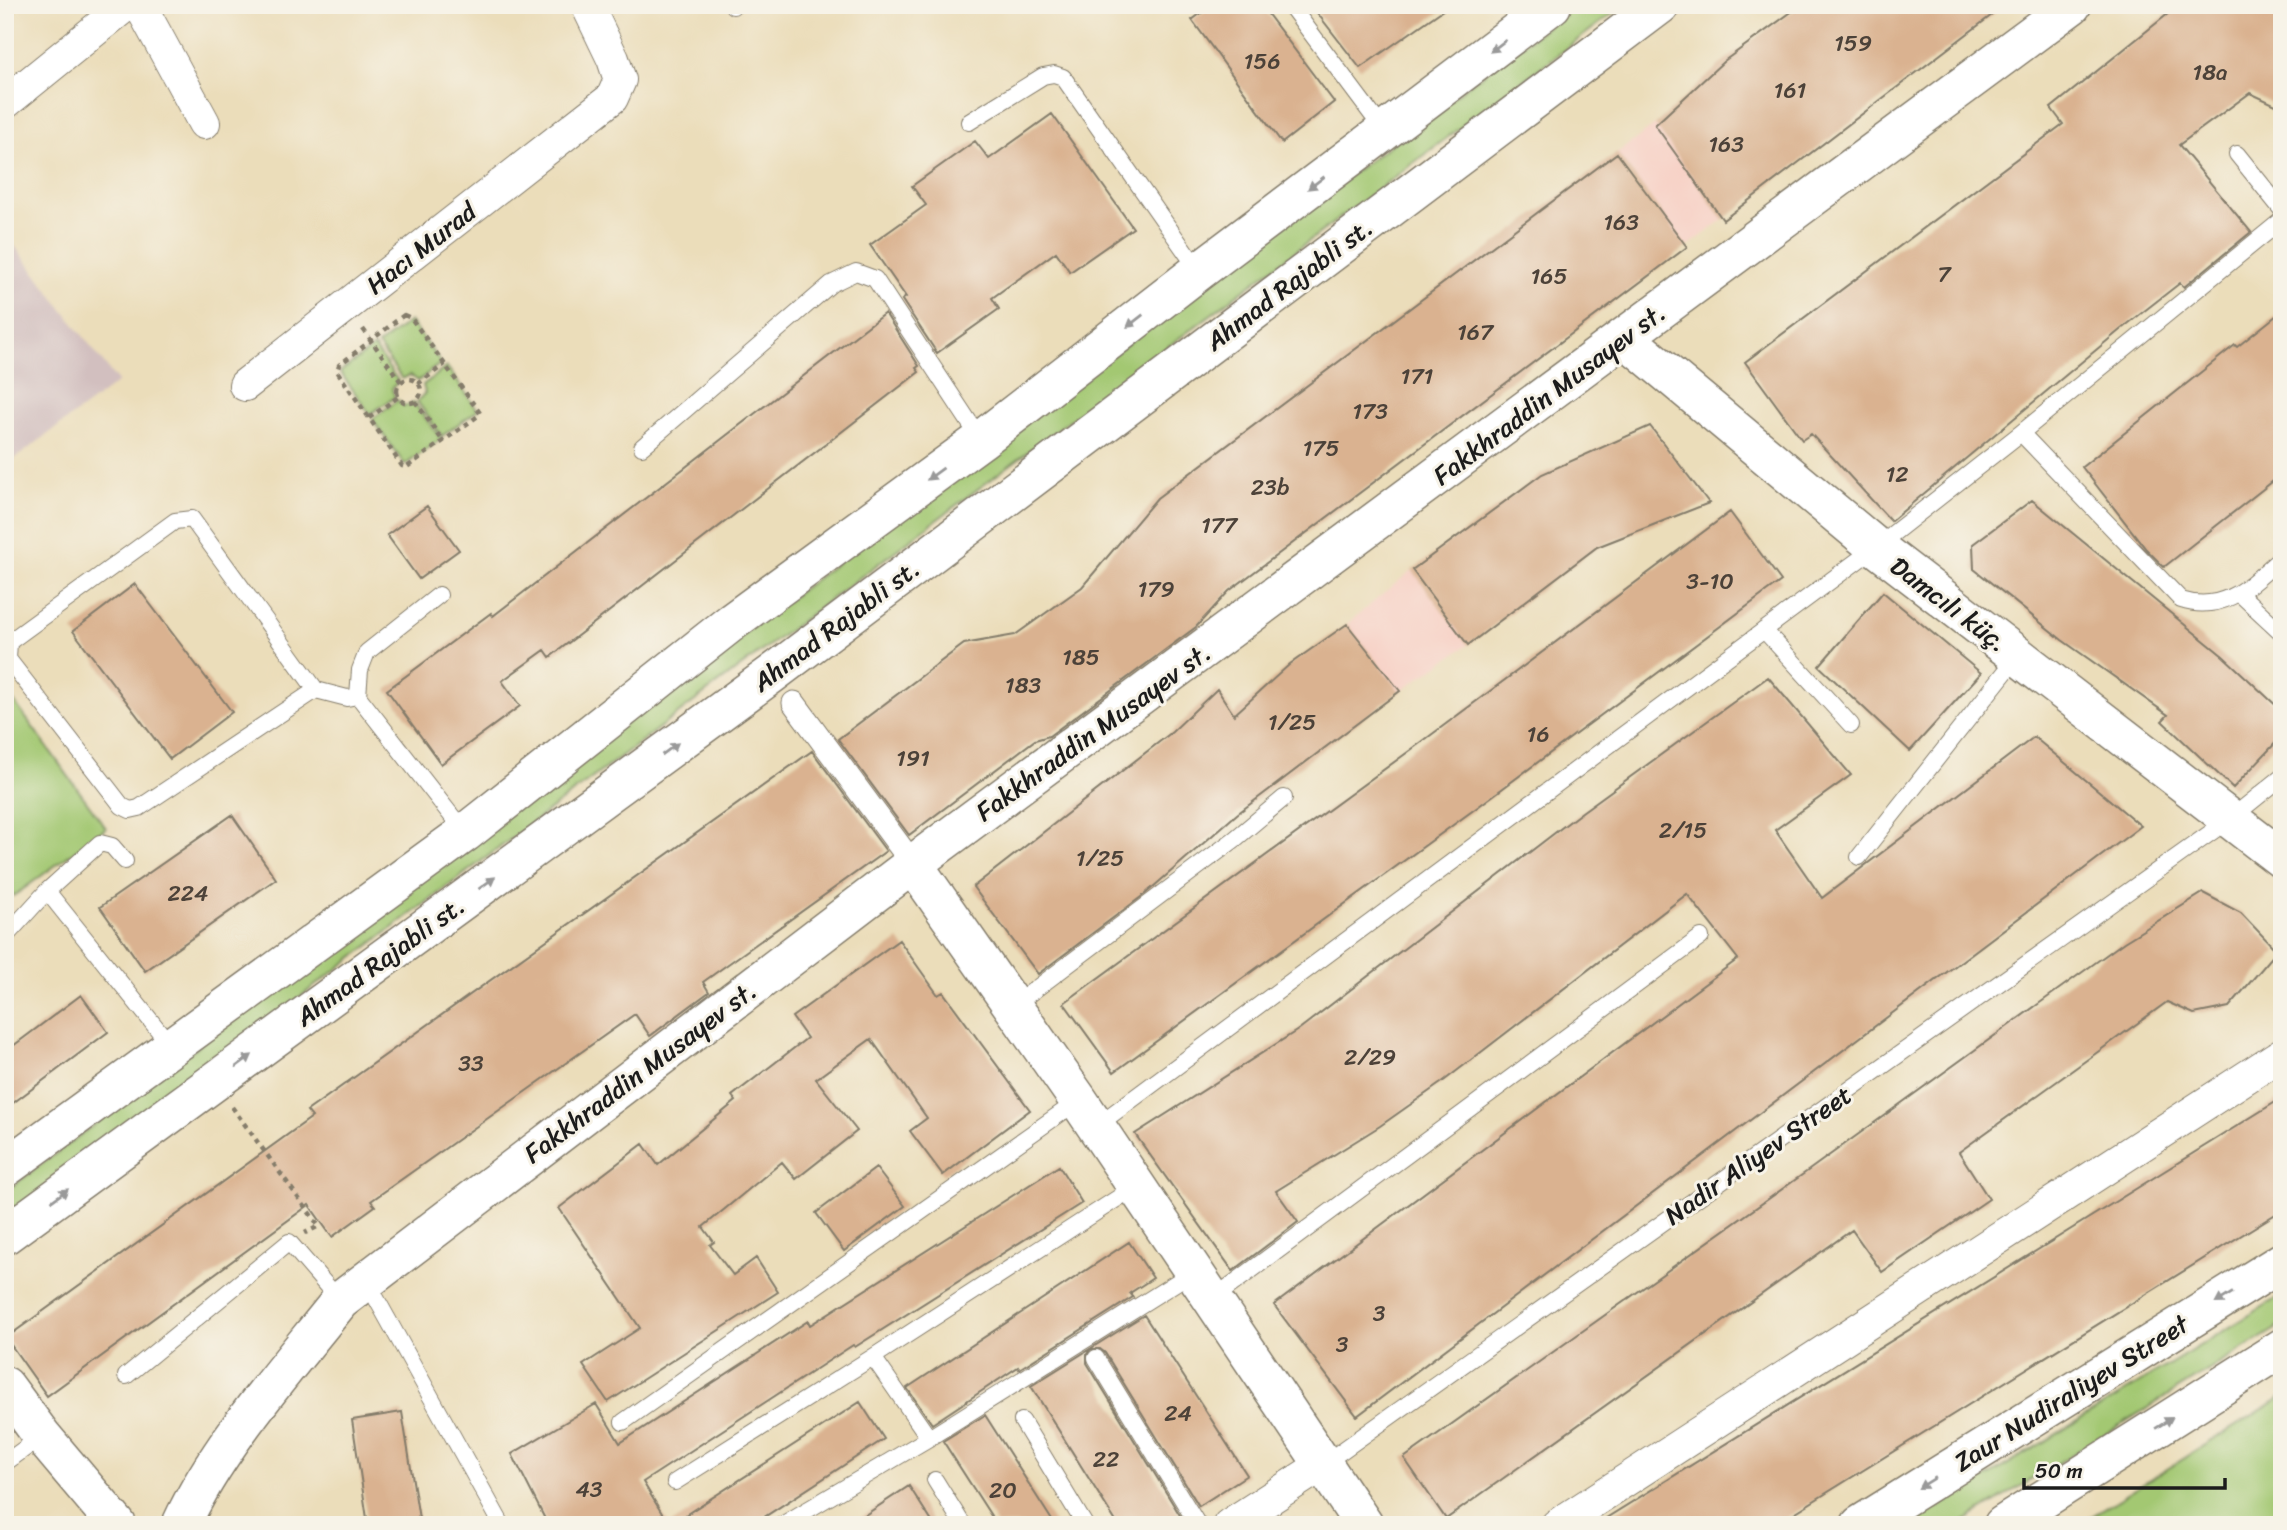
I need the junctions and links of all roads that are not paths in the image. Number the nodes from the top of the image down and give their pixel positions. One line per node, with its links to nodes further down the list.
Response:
1 (126, 5): 8 (street)
2 (140, 5): 10 (street)
3 (587, 5): 17 (street, Hacı Murad)
4 (1290, 5): 11 (lane)
5 (1552, 5): 11 (street, Ahmad Rajabli st., one-way to 11)
6 (1660, 5): 49 (street, Ahmad Rajabli st., one-way to 6)
7 (2072, 5): 16 (street, Fakkhraddin Musayev st.)
8 (5, 103)
9 (970, 122): 15 (lane)
10 (204, 123)
11 (1385, 132): 15 (street, Ahmad Rajabli st., one-way to 15)
12 (2237, 154): 13 (lane)
13 (2282, 210)
14 (2282, 220): 18 (lane)
15 (1199, 271): 19 (street, Ahmad Rajabli st., one-way to 19)
16 (1625, 338): 21 (street, Damcılı küç.); 39 (street, Fakkhraddin Musayev st.)
17 (245, 385)
18 (2021, 433): 21 (lane); 23 (lane)
19 (981, 440): 20 (lane); 35 (street, Ahmad Rajabli st., one-way to 35)
20 (642, 447)
21 (1876, 547): 25 (lane); 27 (street, Damcılı küç.)
22 (2282, 557): 23 (lane)
23 (2240, 594): 26 (lane)
24 (439, 595): 29 (lane)
25 (1764, 630): 31 (lane); 46 (lane)
26 (2282, 634)
27 (2018, 656): 34 (street, Damcılı küç.); 36 (lane)
28 (316, 690): 28 (lane); 29 (lane)
29 (358, 696): 35 (lane)
30 (794, 703): 39 (street)
31 (1851, 725)
32 (2282, 777): 34 (lane, Nadir Aliyev Street)
33 (1284, 799): 43 (lane)
34 (2230, 819): 37 (street, Damcılı küç.); 63 (lane, Nadir Aliyev Street)
35 (465, 833): 44 (street, Ahmad Rajabli st.)
36 (1859, 857)
37 (2282, 859)
38 (125, 862): 40 (lane)
39 (914, 864): 43 (street); 52 (street, Fakkhraddin Musayev st.)
40 (47, 891): 41 (lane); 44 (lane)
41 (8, 928)
42 (1701, 937): 51 (lane)
43 (1013, 1006): 46 (street)
44 (171, 1046): 47 (street, Ahmad Rajabli st.)
45 (2282, 1054): 75 (street)
46 (1087, 1114): 48 (street); 59 (lane)
47 (5, 1168)
48 (1135, 1187): 51 (street); 54 (lane)
49 (5, 1235)
50 (2282, 1262): 76 (street, Zaur Nudiraliyev Street, one-way to 76)
51 (1202, 1286): 61 (lane); 63 (street)
52 (353, 1291): 56 (lane); 67 (street, Fakkhraddin Musayev st.); 68 (lane)
53 (2282, 1348): 77 (street, one-way to 53)
54 (873, 1357): 61 (lane); 65 (lane)
55 (1096, 1358): 72 (lane)
56 (126, 1376)
57 (5, 1386): 60 (street)
58 (1022, 1420): 71 (lane)
59 (623, 1422)
60 (42, 1436): 62 (lane); 66 (street)
61 (929, 1438): 69 (lane)
62 (5, 1464)
63 (1322, 1465): 73 (street, Nadir Aliyev Street); 74 (street)
64 (935, 1480): 70 (lane)
65 (675, 1482)
66 (117, 1525)
67 (181, 1525)
68 (502, 1525)
69 (782, 1525)
70 (963, 1525)
71 (1085, 1525)
72 (1198, 1525)
73 (1229, 1525)
74 (1364, 1525)
75 (1558, 1525)
76 (1860, 1525)
77 (2003, 1525)

